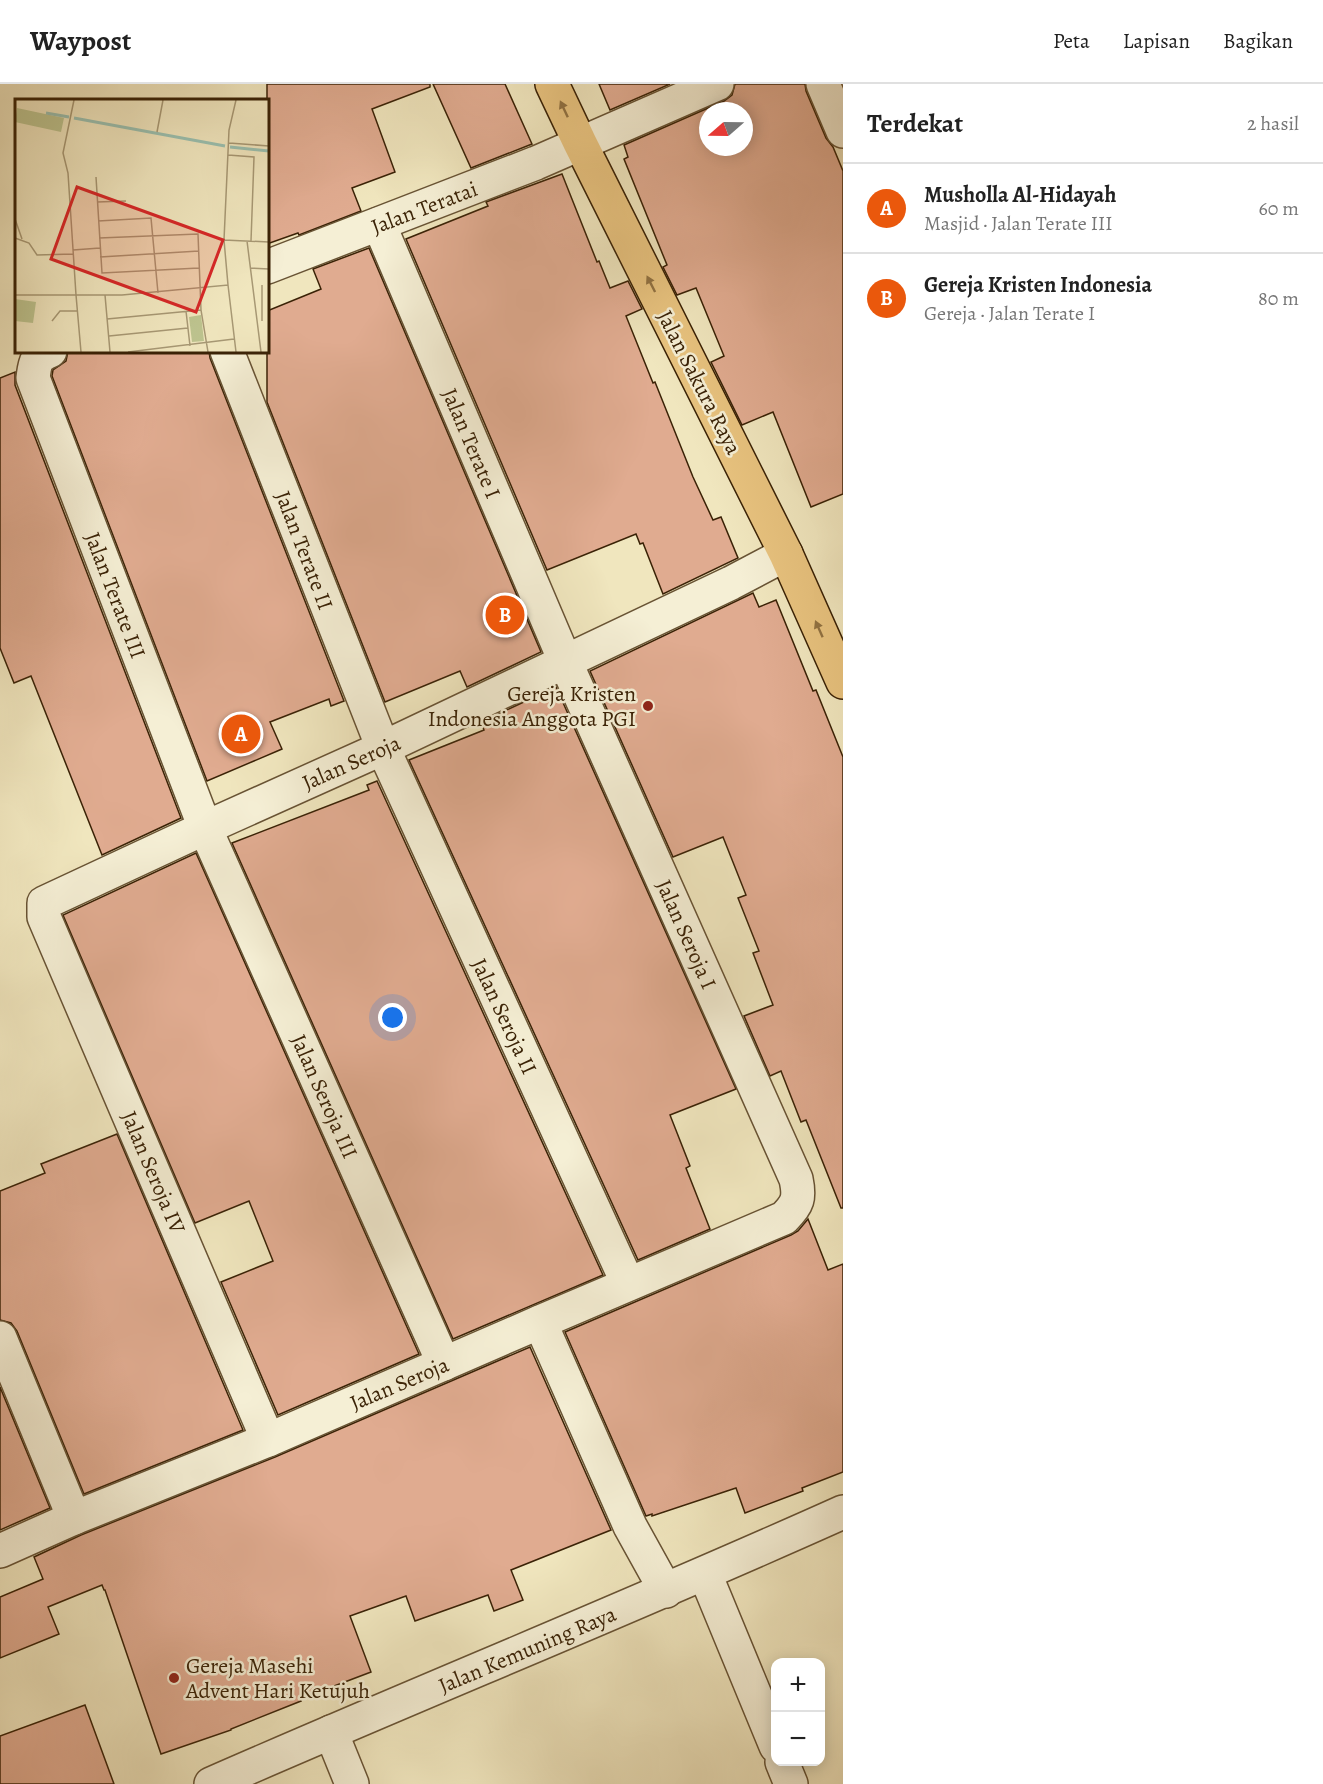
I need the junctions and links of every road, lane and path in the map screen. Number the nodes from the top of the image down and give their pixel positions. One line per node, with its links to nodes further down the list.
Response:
1 (552, 84): 5 (main road, Jalan Sakura Raya, one-way to 1)
2 (717, 84): 5 (street, Jalan Teratai)
3 (823, 84): 4 (street)
4 (843, 131)
5 (580, 143): 6 (street, Jalan Teratai); 10 (main road, Jalan Sakura Raya, one-way to 5)
6 (379, 224): 7 (street, Jalan Teratai); 11 (street, Jalan Terate I)
7 (268, 267)
8 (227, 352): 13 (street, Jalan Terate II)
9 (43, 357): 14 (street, Jalan Terate III)
10 (786, 554): 11 (street, Jalan Seroja); 12 (main road, Jalan Sakura Raya, one-way to 10)
11 (565, 662): 13 (street, Jalan Seroja); 16 (street, Jalan Seroja I)
12 (843, 682)
13 (383, 748): 14 (street, Jalan Seroja); 17 (street, Jalan Seroja II)
14 (205, 828): 15 (street, Jalan Seroja); 20 (street, Jalan Seroja III)
15 (44, 903): 21 (street, Jalan Seroja IV)
16 (794, 1208): 17 (street, Jalan Seroja)
17 (628, 1284): 18 (street, Jalan Seroja)
18 (540, 1322): 20 (street, Jalan Seroja); 26 (street)
19 (0, 1338): 23 (street)
20 (444, 1364): 21 (street, Jalan Seroja)
21 (268, 1440): 23 (street, Jalan Seroja)
22 (843, 1512): 25 (street, Jalan Kemuning Raya)
23 (74, 1518): 24 (street, Jalan Seroja)
24 (0, 1551)
25 (705, 1574): 26 (street, Jalan Kemuning Raya); 28 (street)
26 (666, 1591): 27 (street, Jalan Kemuning Raya)
27 (330, 1732): 30 (street, Jalan Kemuning Raya); 31 (street)
28 (771, 1734)
29 (784, 1766): 32 (street)
30 (211, 1784)
31 (352, 1784)
32 (790, 1784)

